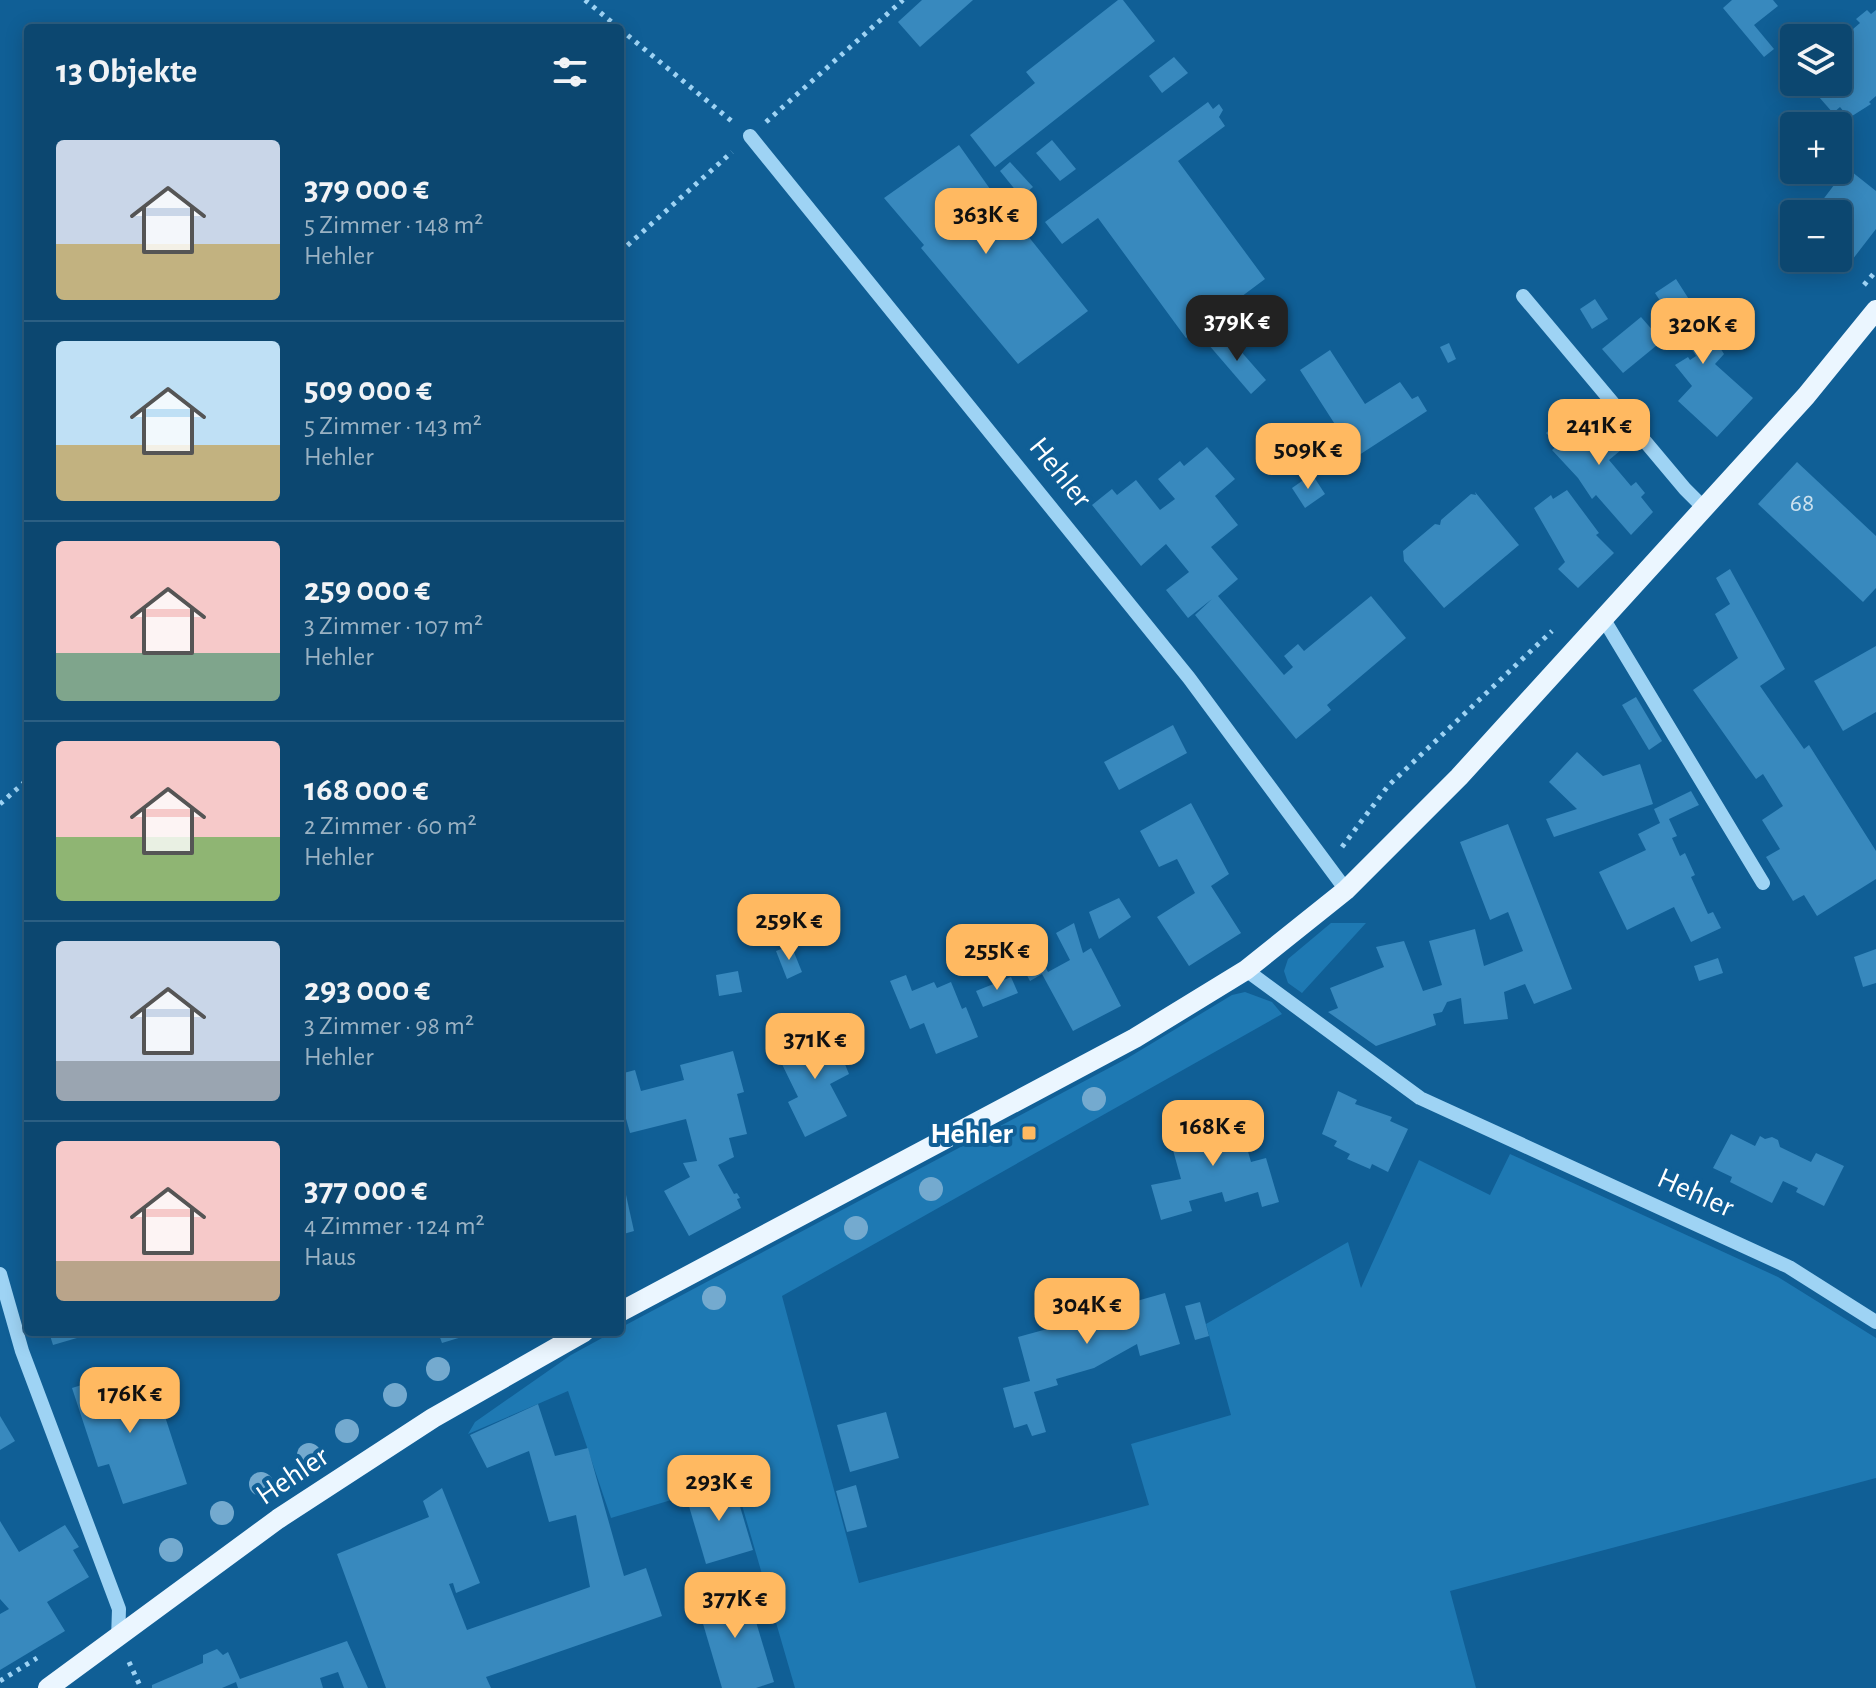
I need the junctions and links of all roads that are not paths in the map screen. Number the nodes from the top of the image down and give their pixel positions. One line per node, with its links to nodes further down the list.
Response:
1 (750, 136): 7 (street, Hehler)
2 (1523, 296): 4 (street)
3 (1876, 310): 4 (main road)
4 (1704, 508): 5 (main road)
5 (1603, 618): 6 (street); 7 (main road)
6 (1763, 883)
7 (1346, 890): 8 (main road)
8 (1246, 970): 10 (main road); 11 (street, Hehler)
9 (0, 1274): 13 (street)
10 (624, 1310)
11 (1876, 1322)
12 (577, 1336): 13 (main road, Hehler)
13 (118, 1639): 14 (main road, Hehler)
14 (48, 1688)

